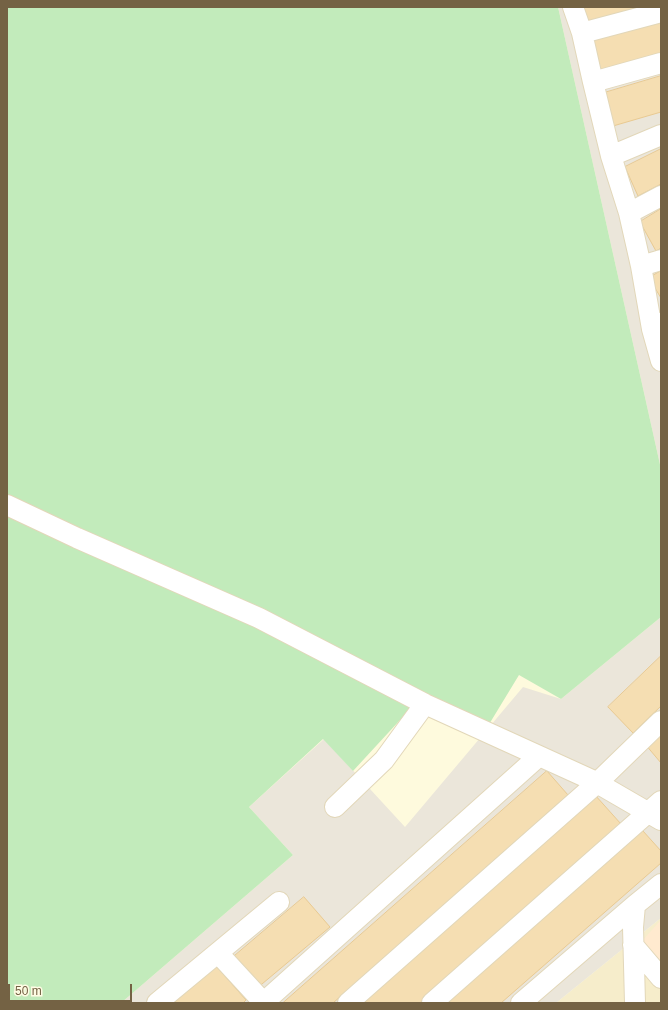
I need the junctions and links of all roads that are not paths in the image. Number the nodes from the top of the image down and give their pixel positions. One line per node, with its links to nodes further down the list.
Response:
1 (573, 7): 3 (lane)
2 (661, 12): 3 (lane)
3 (582, 33): 5 (lane)
4 (661, 63): 5 (lane)
5 (593, 82): 7 (lane)
6 (661, 135): 7 (lane)
7 (611, 156): 9 (lane)
8 (661, 196): 9 (lane)
9 (629, 213): 11 (lane)
10 (661, 260): 11 (lane)
11 (641, 266): 12 (lane)
12 (657, 326): 13 (lane)
13 (661, 361)
14 (7, 505): 15 (lane)
15 (425, 704): 17 (lane); 19 (lane)
16 (661, 721): 18 (lane)
17 (539, 756): 18 (lane); 28 (lane)
18 (596, 783): 20 (lane); 29 (lane)
19 (335, 807)
20 (656, 811): 30 (lane)
21 (661, 884): 23 (lane)
22 (279, 902): 25 (lane)
23 (635, 905): 24 (lane); 31 (lane)
24 (633, 945): 26 (lane); 32 (lane)
25 (218, 953): 27 (lane); 28 (lane)
26 (661, 978)
27 (157, 1003)
28 (264, 1003)
29 (348, 1003)
30 (432, 1003)
31 (521, 1003)
32 (635, 1003)

